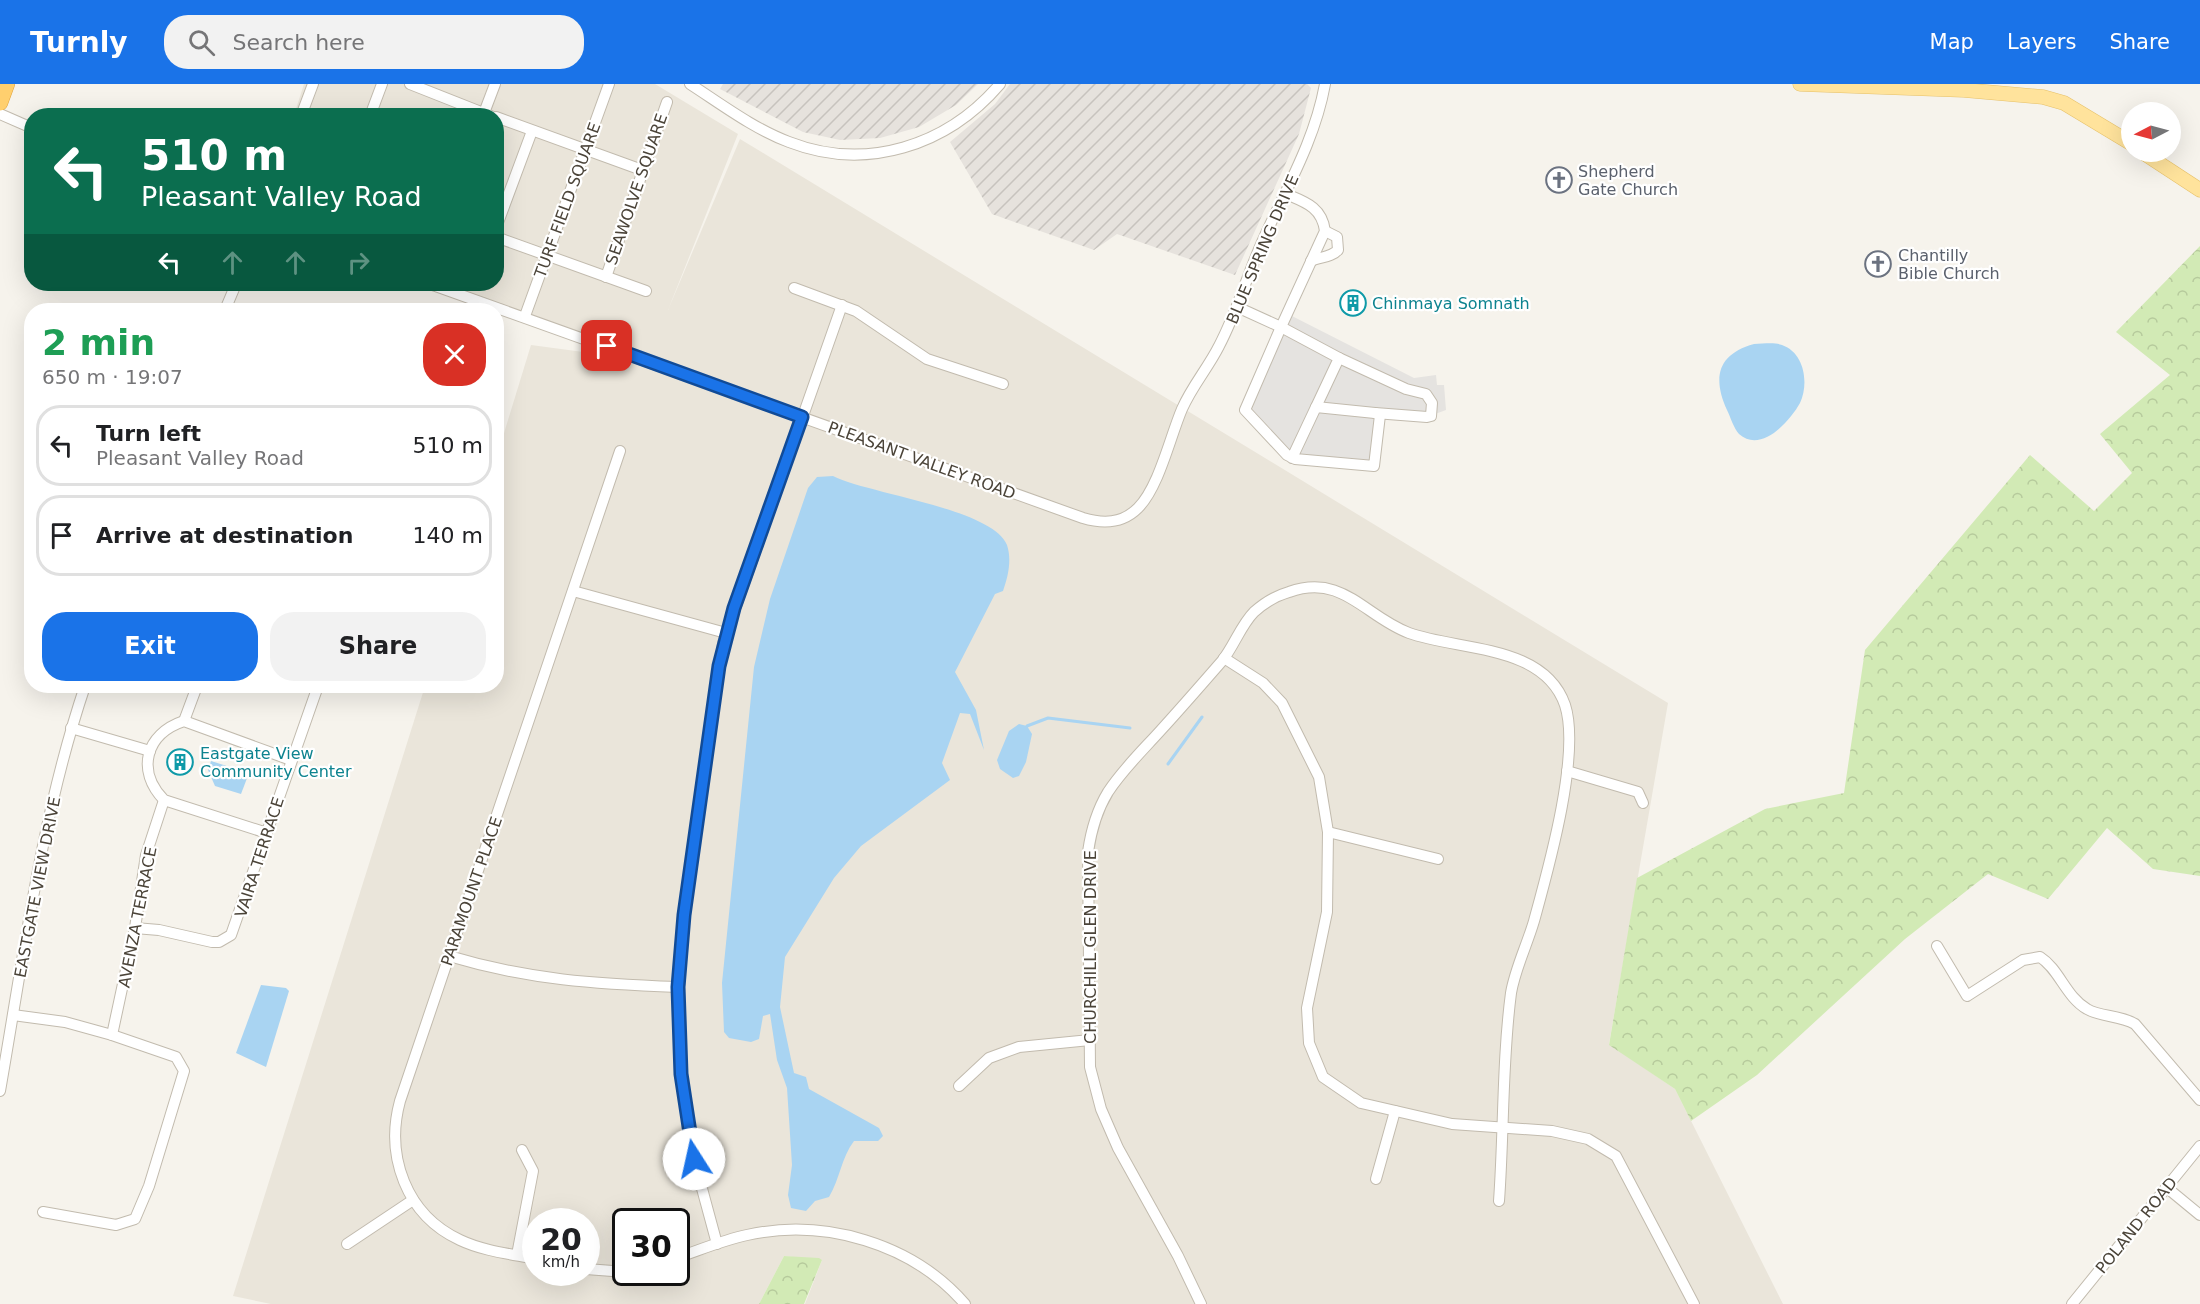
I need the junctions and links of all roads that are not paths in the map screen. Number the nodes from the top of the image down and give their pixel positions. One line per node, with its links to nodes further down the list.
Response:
1 (7, 84): 12 (highway)
2 (313, 84): 13 (street)
3 (382, 84): 14 (street)
4 (410, 84): 15 (street)
5 (495, 84): 16 (street)
6 (609, 84): 22 (street, TURF FIELD SQUARE)
7 (690, 84): 8 (street)
8 (1000, 84)
9 (1325, 84): 26 (street, BLUE SPRING DRIVE)
10 (1800, 84): 21 (main road)
11 (666, 102): 24 (street, SEAWOLVE SQUARE)
12 (0, 103)
13 (304, 108)
14 (373, 108)
15 (472, 108)
16 (489, 108)
17 (0, 114): 19 (street)
18 (504, 120): 20 (street)
19 (24, 124)
20 (532, 130): 22 (street); 27 (street)
21 (2121, 137)
22 (586, 149): 24 (street); 30 (street, TURF FIELD SQUARE)
23 (2157, 162): 25 (main road)
24 (642, 170): 32 (street, SEAWOLVE SQUARE)
25 (2200, 190)
26 (1286, 194): 28 (street); 38 (street, BLUE SPRING DRIVE)
27 (504, 206)
28 (1325, 231): 31 (street); 31 (street)
29 (504, 240): 30 (street)
30 (548, 256): 32 (street); 40 (street, TURF FIELD SQUARE)
31 (1311, 261): 41 (street)
32 (606, 277): 35 (street)
33 (794, 288): 37 (street)
34 (451, 291): 36 (street, PLEASANT VALLEY ROAD)
35 (646, 291)
36 (486, 303)
37 (842, 305): 43 (street); 47 (street)
38 (1237, 307): 41 (street); 44 (street, BLUE SPRING DRIVE)
39 (504, 309): 40 (street, PLEASANT VALLEY ROAD)
40 (525, 316): 47 (street, PLEASANT VALLEY ROAD)
41 (1281, 327): 42 (street); 49 (street)
42 (1339, 358): 45 (street); 46 (street)
43 (1003, 384)
44 (1183, 406): 47 (street, PLEASANT VALLEY ROAD)
45 (1316, 407): 46 (street); 49 (street)
46 (1375, 413): 49 (street)
47 (802, 417): 51 (street)
48 (621, 451): 50 (street, PARAMOUNT PLACE)
49 (1292, 458)
50 (573, 591): 51 (street); 68 (street, PARAMOUNT PLACE)
51 (726, 633): 69 (street)
52 (1224, 658): 60 (street, CHURCHILL GLEN DRIVE); 64 (street); 72 (street, CHURCHILL GLEN DRIVE)
53 (83, 693): 57 (street, EASTGATE VIEW DRIVE)
54 (194, 693): 56 (street)
55 (315, 693): 59 (street, VAIRA TERRACE)
56 (184, 721): 58 (street); 59 (street)
57 (71, 728): 58 (street); 70 (street, EASTGATE VIEW DRIVE)
58 (150, 751): 61 (street)
59 (291, 759): 63 (street, VAIRA TERRACE)
60 (1567, 771): 62 (street); 77 (street, CHURCHILL GLEN DRIVE)
61 (164, 800): 63 (street); 66 (street, AVENZA TERRACE)
62 (1643, 803)
63 (267, 832): 66 (street, VAIRA TERRACE)
64 (1328, 832): 65 (street); 76 (street)
65 (1438, 859)
66 (135, 927): 71 (street, AVENZA TERRACE)
67 (1937, 946): 75 (street)
68 (449, 956): 69 (street); 82 (street, PARAMOUNT PLACE)
69 (678, 987): 87 (street)
70 (13, 1015): 71 (street); 74 (street, EASTGATE VIEW DRIVE)
71 (112, 1035): 84 (street)
72 (1090, 1040): 73 (street); 92 (street, CHURCHILL GLEN DRIVE)
73 (959, 1086)
74 (0, 1091)
75 (2200, 1100)
76 (1395, 1111): 77 (street); 80 (street)
77 (1504, 1127): 83 (street, CHURCHILL GLEN DRIVE); 93 (street)
78 (2200, 1146): 81 (street, POLAND ROAD)
79 (522, 1150): 89 (street)
80 (1376, 1179)
81 (2166, 1187): 85 (street); 94 (street, POLAND ROAD)
82 (413, 1200): 86 (street); 89 (street, PARAMOUNT PLACE)
83 (1499, 1201)
84 (43, 1212)
85 (2200, 1215)
86 (347, 1244)
87 (717, 1244): 88 (street); 91 (street)
88 (690, 1253)
89 (517, 1255): 90 (street, PARAMOUNT PLACE)
90 (522, 1256)
91 (964, 1304)
92 (1201, 1304)
93 (1694, 1304)
94 (2072, 1304)

